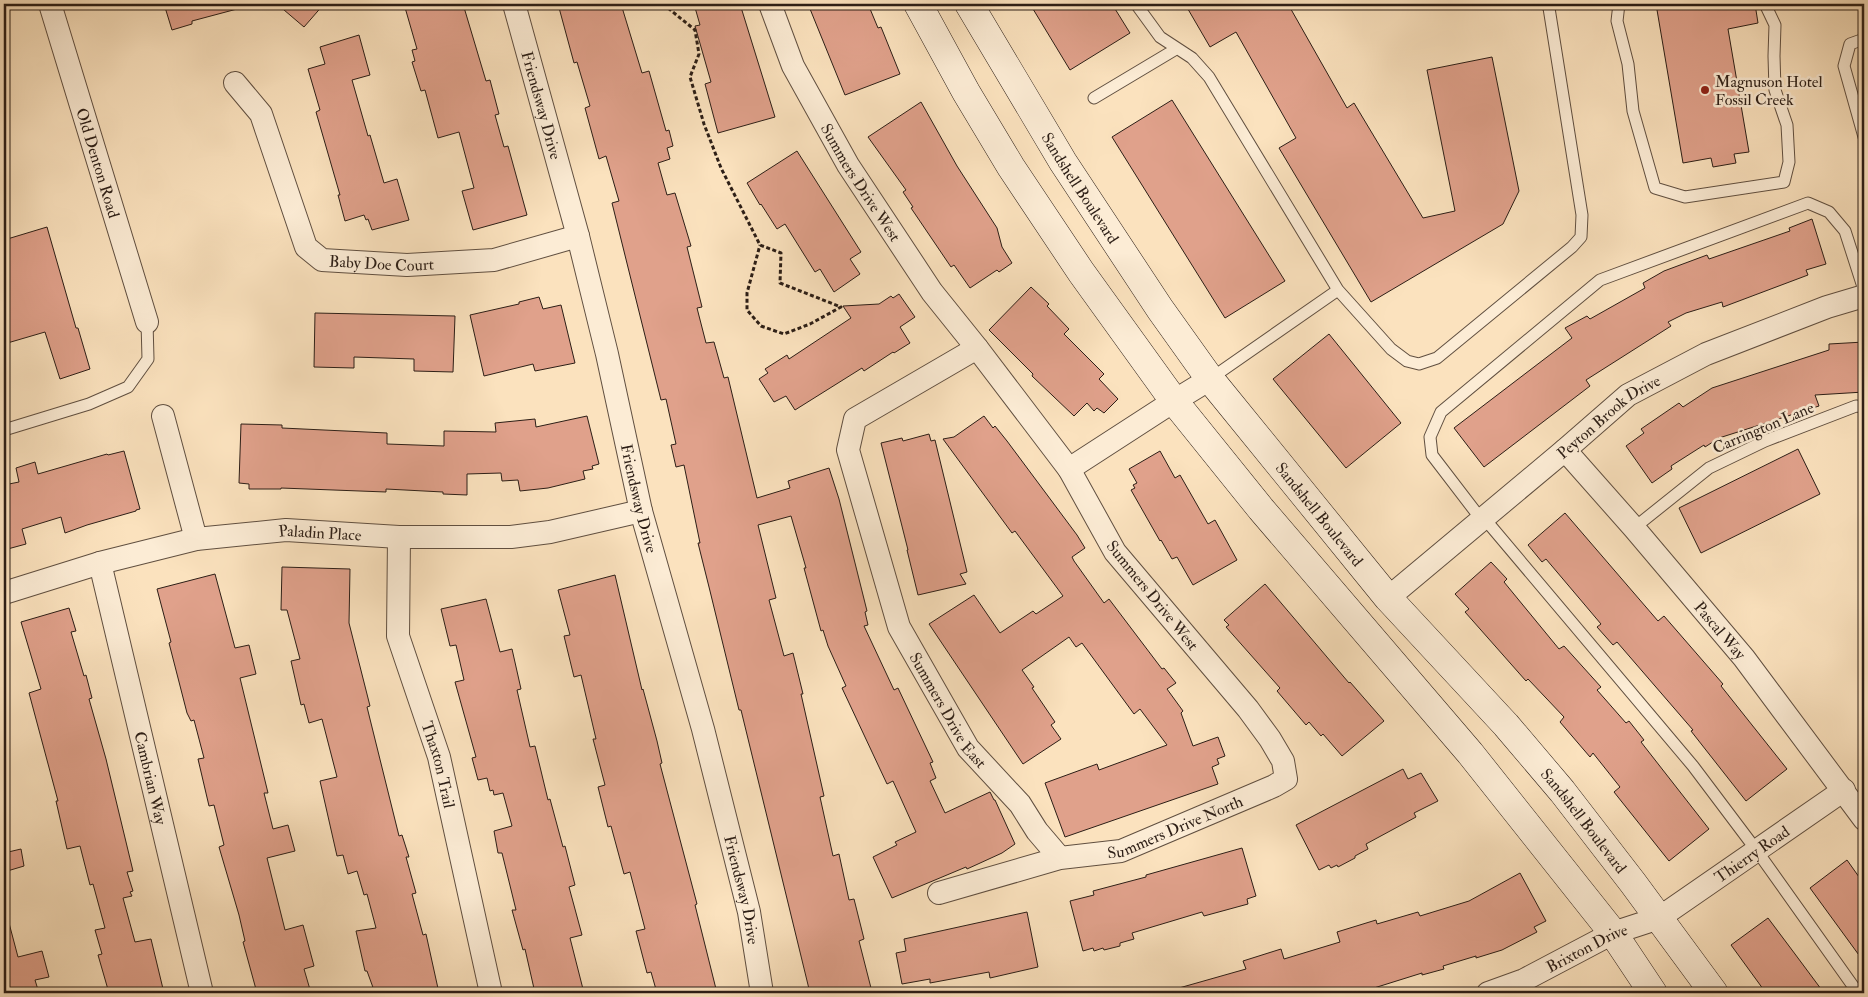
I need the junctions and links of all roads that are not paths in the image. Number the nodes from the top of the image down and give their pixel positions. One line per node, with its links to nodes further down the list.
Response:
1 (50, 4): 19 (street, Old Denton Road)
2 (514, 4): 15 (street, Friendsway Drive)
3 (770, 4): 20 (street, Summers Drive West)
4 (918, 4): 22 (street)
5 (969, 4): 21 (street, Sandshell Boulevard)
6 (1136, 4): 11 (lane)
7 (1546, 4): 16 (lane)
8 (1619, 4): 9 (lane)
9 (1765, 4)
10 (1864, 39): 14 (lane)
11 (1176, 49): 13 (lane); 16 (lane)
12 (235, 83): 15 (street, Baby Doe Court)
13 (1094, 98)
14 (1864, 137)
15 (578, 236): 28 (street, Friendsway Drive)
16 (1338, 290): 21 (lane)
17 (1864, 290): 29 (lane)
18 (1864, 296): 26 (street, Peyton Brook Drive)
19 (147, 322): 25 (lane)
20 (977, 348): 27 (street, Summers Drive West); 40 (street, Summers Drive East)
21 (1210, 379): 22 (street); 35 (street, Sandshell Boulevard)
22 (1174, 401): 27 (street); 43 (street)
23 (1864, 407): 30 (lane, Carrington Lane)
24 (163, 416): 32 (street)
25 (4, 430)
26 (1565, 450): 29 (street, Peyton Brook Drive); 30 (street, Pascal Way)
27 (1069, 469): 36 (street, Summers Drive West)
28 (641, 510): 31 (street, Paladin Place); 46 (street, Friendsway Drive)
29 (1483, 518): 35 (street, Peyton Brook Drive); 39 (lane)
30 (1634, 528): 37 (street, Pascal Way)
31 (398, 537): 32 (street, Paladin Place); 45 (street, Thaxton Trail)
32 (196, 539): 33 (street, Paladin Place)
33 (100, 563): 34 (street, Paladin Place); 44 (street, Cambrian Way)
34 (4, 593)
35 (1388, 598): 42 (street, Sandshell Boulevard)
36 (1286, 779): 40 (street, Summers Drive North)
37 (1844, 790): 38 (street, Pascal Way); 39 (street, Thierry Road)
38 (1864, 818)
39 (1757, 851): 42 (street, Thierry Road); 50 (lane)
40 (1060, 858): 41 (street)
41 (939, 893)
42 (1659, 918): 43 (street, Brixton Drive); 49 (street, Sandshell Boulevard)
43 (1613, 932): 47 (street, Brixton Drive); 48 (street)
44 (202, 993)
45 (491, 993)
46 (762, 993)
47 (1488, 993)
48 (1653, 993)
49 (1714, 993)
50 (1858, 993)

